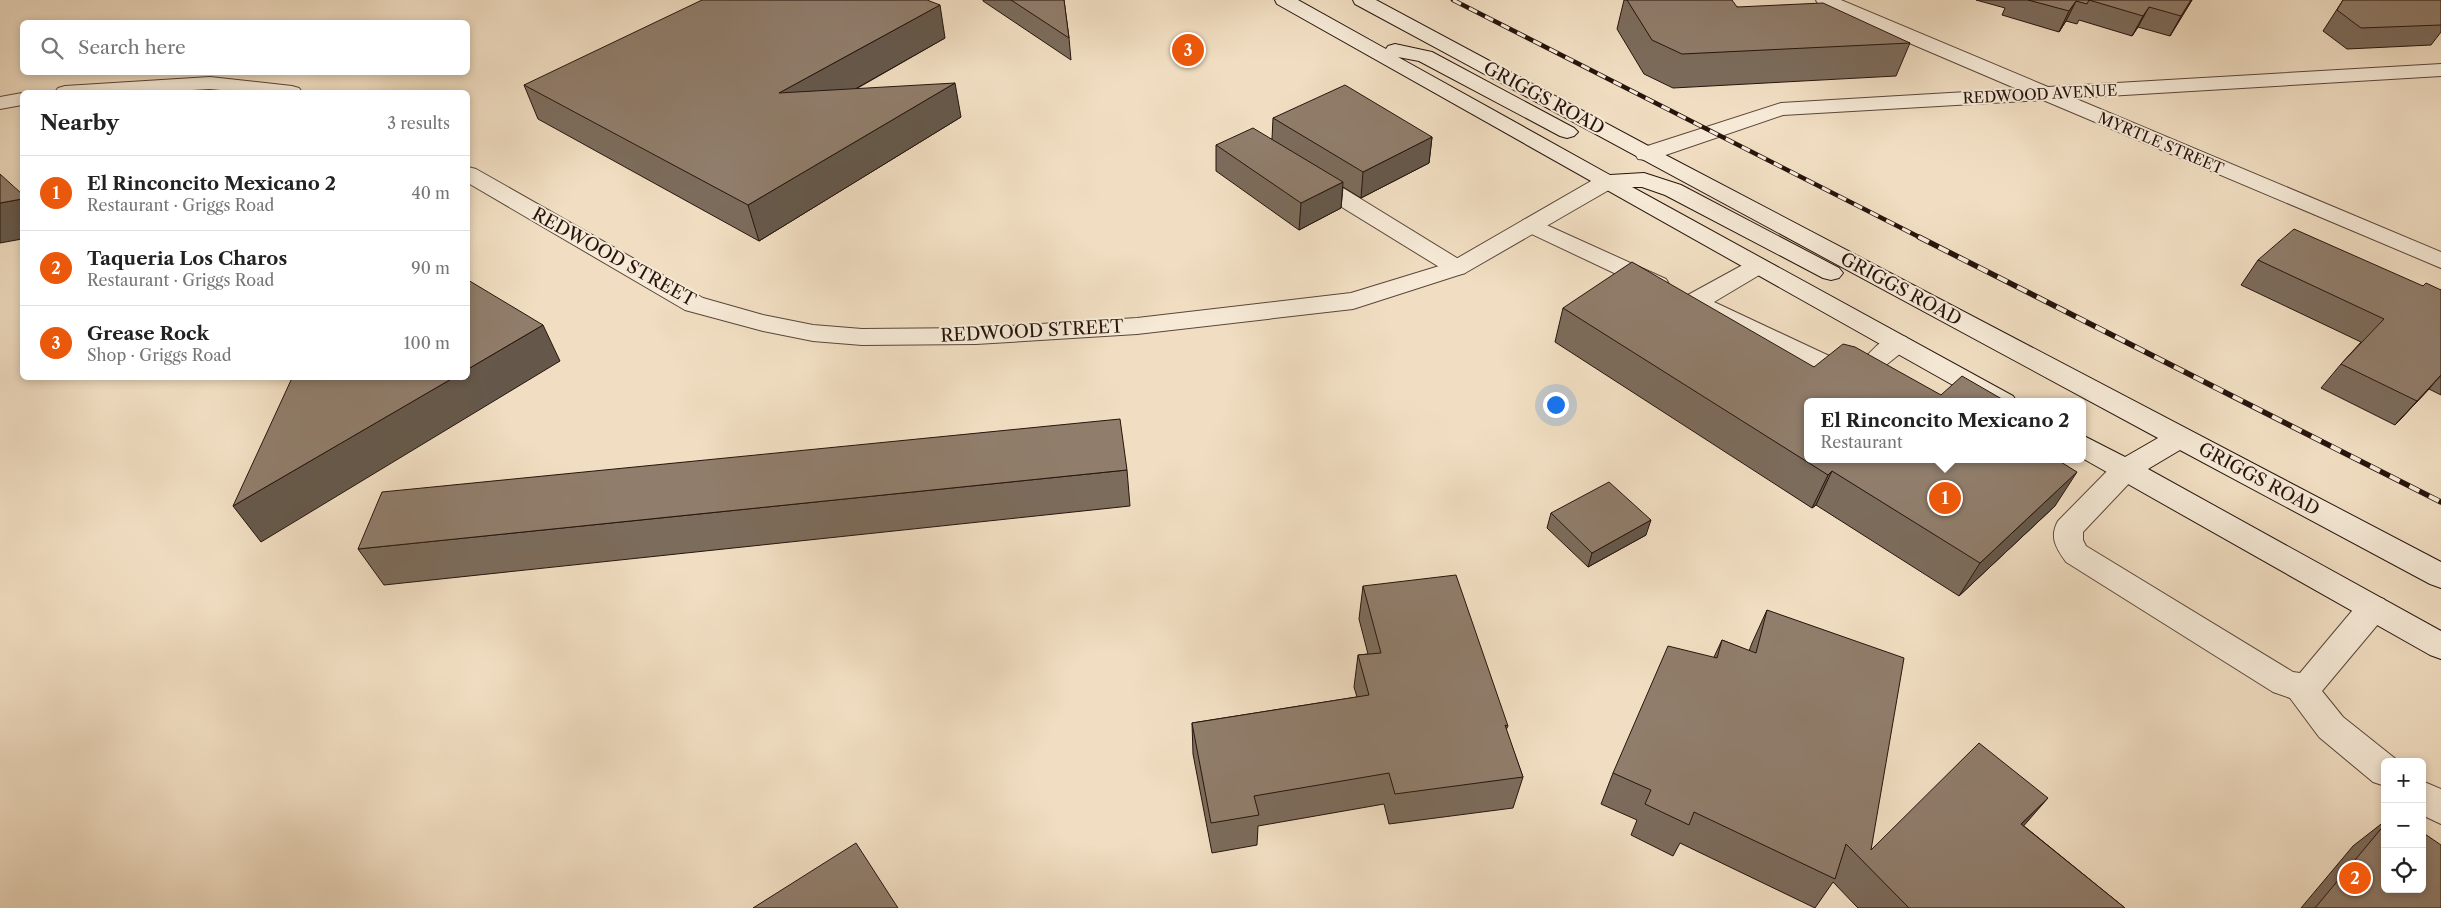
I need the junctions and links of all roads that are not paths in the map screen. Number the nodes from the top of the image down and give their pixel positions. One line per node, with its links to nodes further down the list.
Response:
1 (1284, 0): 4 (street)
2 (1362, 0): 11 (street, GRIGGS ROAD)
3 (1825, 0): 8 (street, MYRTLE STREET)
4 (1373, 49): 11 (street); 14 (street)
5 (2441, 70): 8 (street, REDWOOD AVENUE)
6 (97, 90): 7 (street)
7 (274, 90)
8 (2044, 94): 11 (street, REDWOOD AVENUE); 16 (street, MYRTLE STREET)
9 (20, 99): 10 (street)
10 (0, 103)
11 (1646, 154): 19 (street, GRIGGS ROAD)
12 (1294, 168): 18 (street)
13 (470, 175): 18 (street, REDWOOD STREET)
14 (1606, 182): 15 (street, REDWOOD STREET); 17 (street); 19 (street)
15 (1531, 225): 18 (street, REDWOOD STREET); 20 (street)
16 (2441, 262)
17 (1758, 266): 20 (street); 21 (street)
18 (1457, 268)
19 (1900, 288): 23 (street, GRIGGS ROAD)
20 (1695, 302): 21 (street)
21 (1898, 343): 22 (street)
22 (1997, 398)
23 (2180, 437): 25 (street); 26 (street, GRIGGS ROAD)
24 (2086, 447): 25 (street)
25 (2126, 469): 27 (street); 29 (street)
26 (2441, 576)
27 (2373, 608): 28 (street); 29 (street)
28 (2441, 646)
29 (2301, 688): 30 (street)
30 (2381, 768)
31 (2426, 799): 32 (street)
32 (2441, 808)

